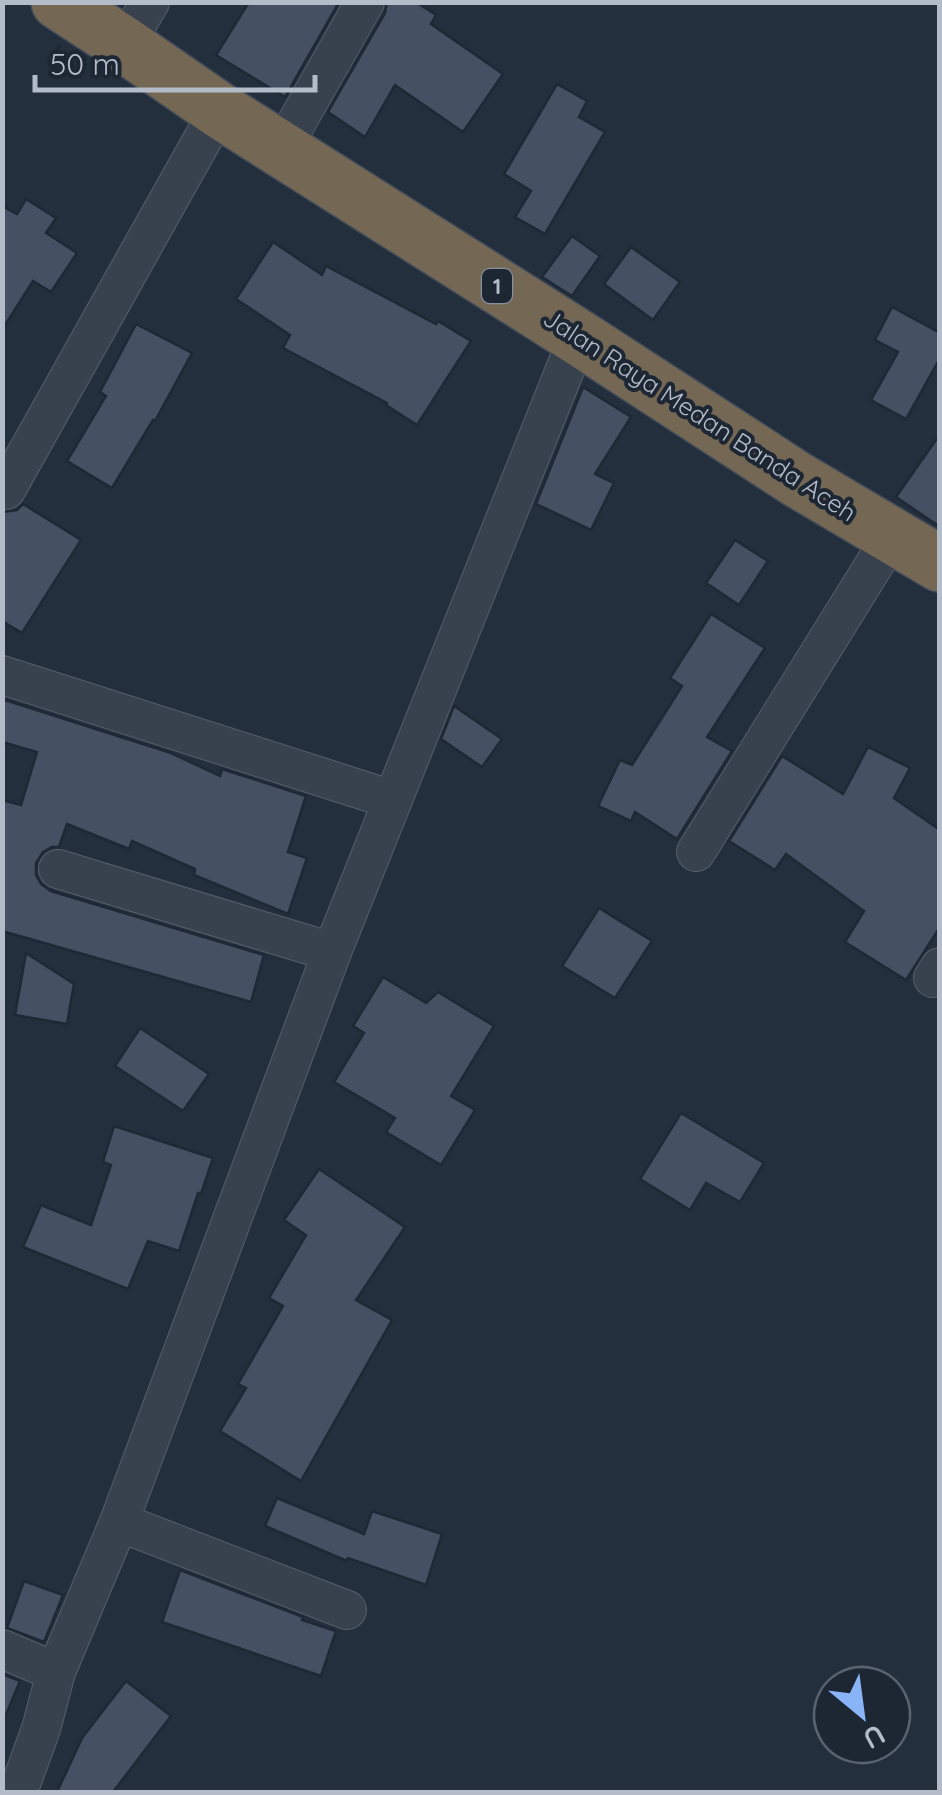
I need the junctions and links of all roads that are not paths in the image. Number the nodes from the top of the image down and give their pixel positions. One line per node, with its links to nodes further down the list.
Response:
1 (59, 2): 3 (highway, Jalan Raya Medan Banda Aceh / 1)
2 (365, 2): 5 (street)
3 (137, 24): 4 (highway, Jalan Raya Medan Banda Aceh / 1)
4 (219, 110): 5 (highway, Jalan Raya Medan Banda Aceh / 1); 7 (street)
5 (281, 150): 6 (highway, Jalan Raya Medan Banda Aceh / 1)
6 (578, 337): 8 (highway, Jalan Raya Medan Banda Aceh / 1); 11 (street)
7 (6, 490)
8 (892, 536): 9 (highway, Jalan Raya Medan Banda Aceh / 1); 12 (street)
9 (940, 564)
10 (2, 676): 11 (street)
11 (393, 800): 14 (street)
12 (696, 852)
13 (58, 868): 14 (street)
14 (332, 952): 15 (street)
15 (119, 1522): 16 (street); 18 (street)
16 (347, 1610)
17 (2, 1648): 18 (street)
18 (56, 1672): 19 (street)
19 (18, 1792)

